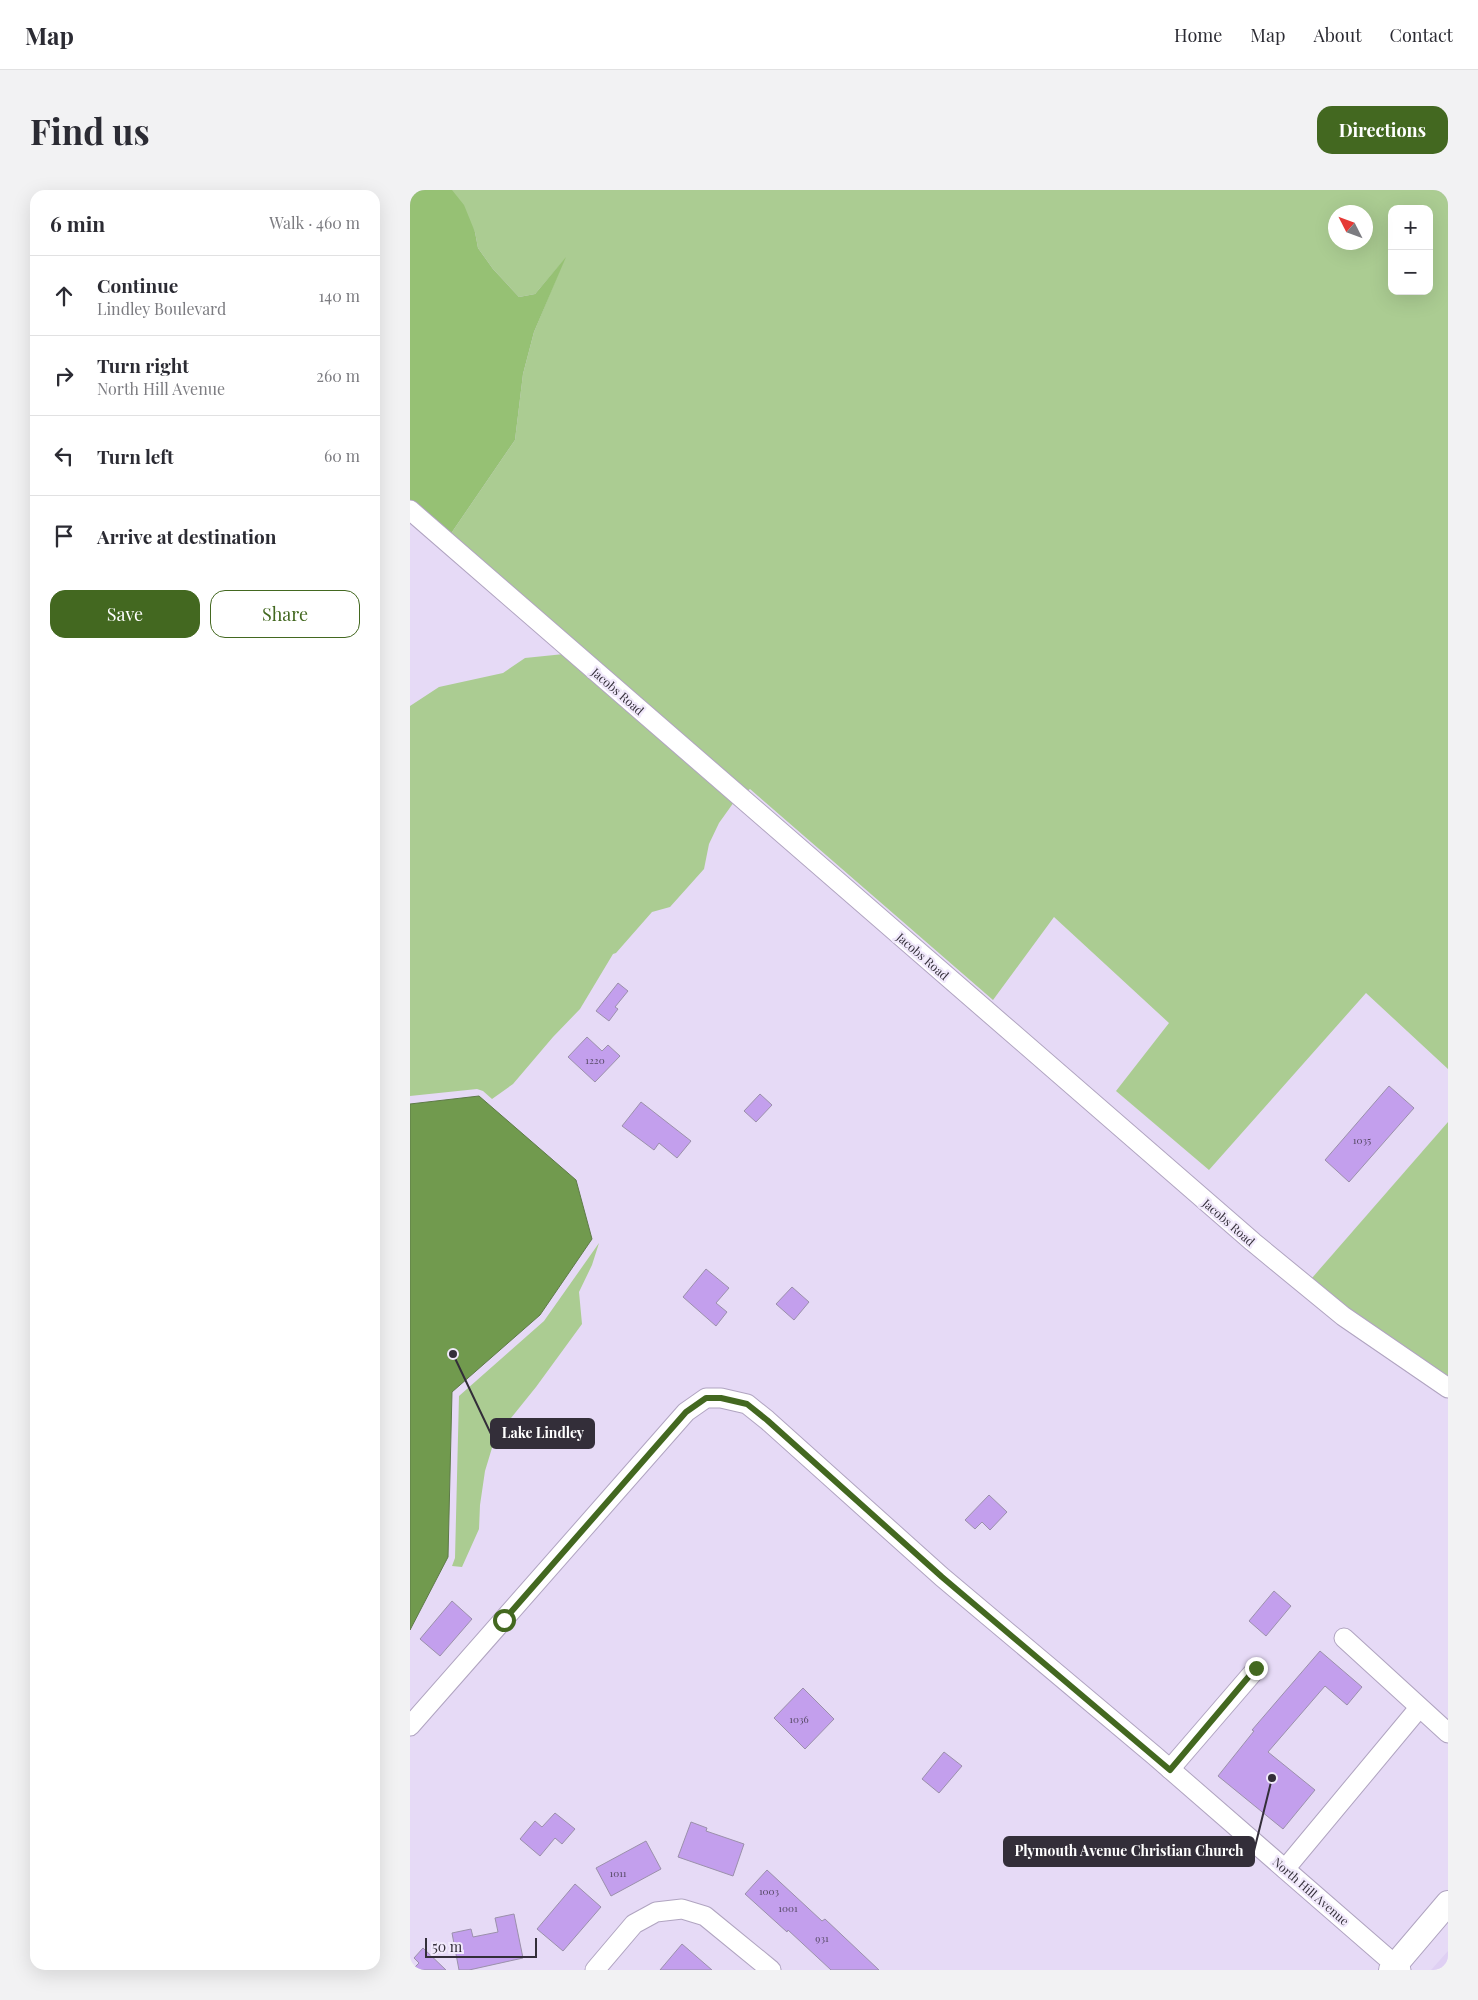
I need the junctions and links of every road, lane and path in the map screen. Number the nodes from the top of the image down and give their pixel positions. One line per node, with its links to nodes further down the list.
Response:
1 (410, 510): 2 (street, Jacobs Road)
2 (1448, 1388)
3 (1344, 1638): 5 (street)
4 (1256, 1668): 8 (street)
5 (1419, 1708): 7 (street); 9 (street)
6 (410, 1726): 8 (street, North Hill Avenue)
7 (1448, 1732)
8 (1170, 1770): 9 (street, North Hill Avenue)
9 (1285, 1869): 11 (street, North Hill Avenue)
10 (1448, 1903): 11 (main road)
11 (1396, 1968)
12 (595, 1970): 13 (street)
13 (772, 1970)

